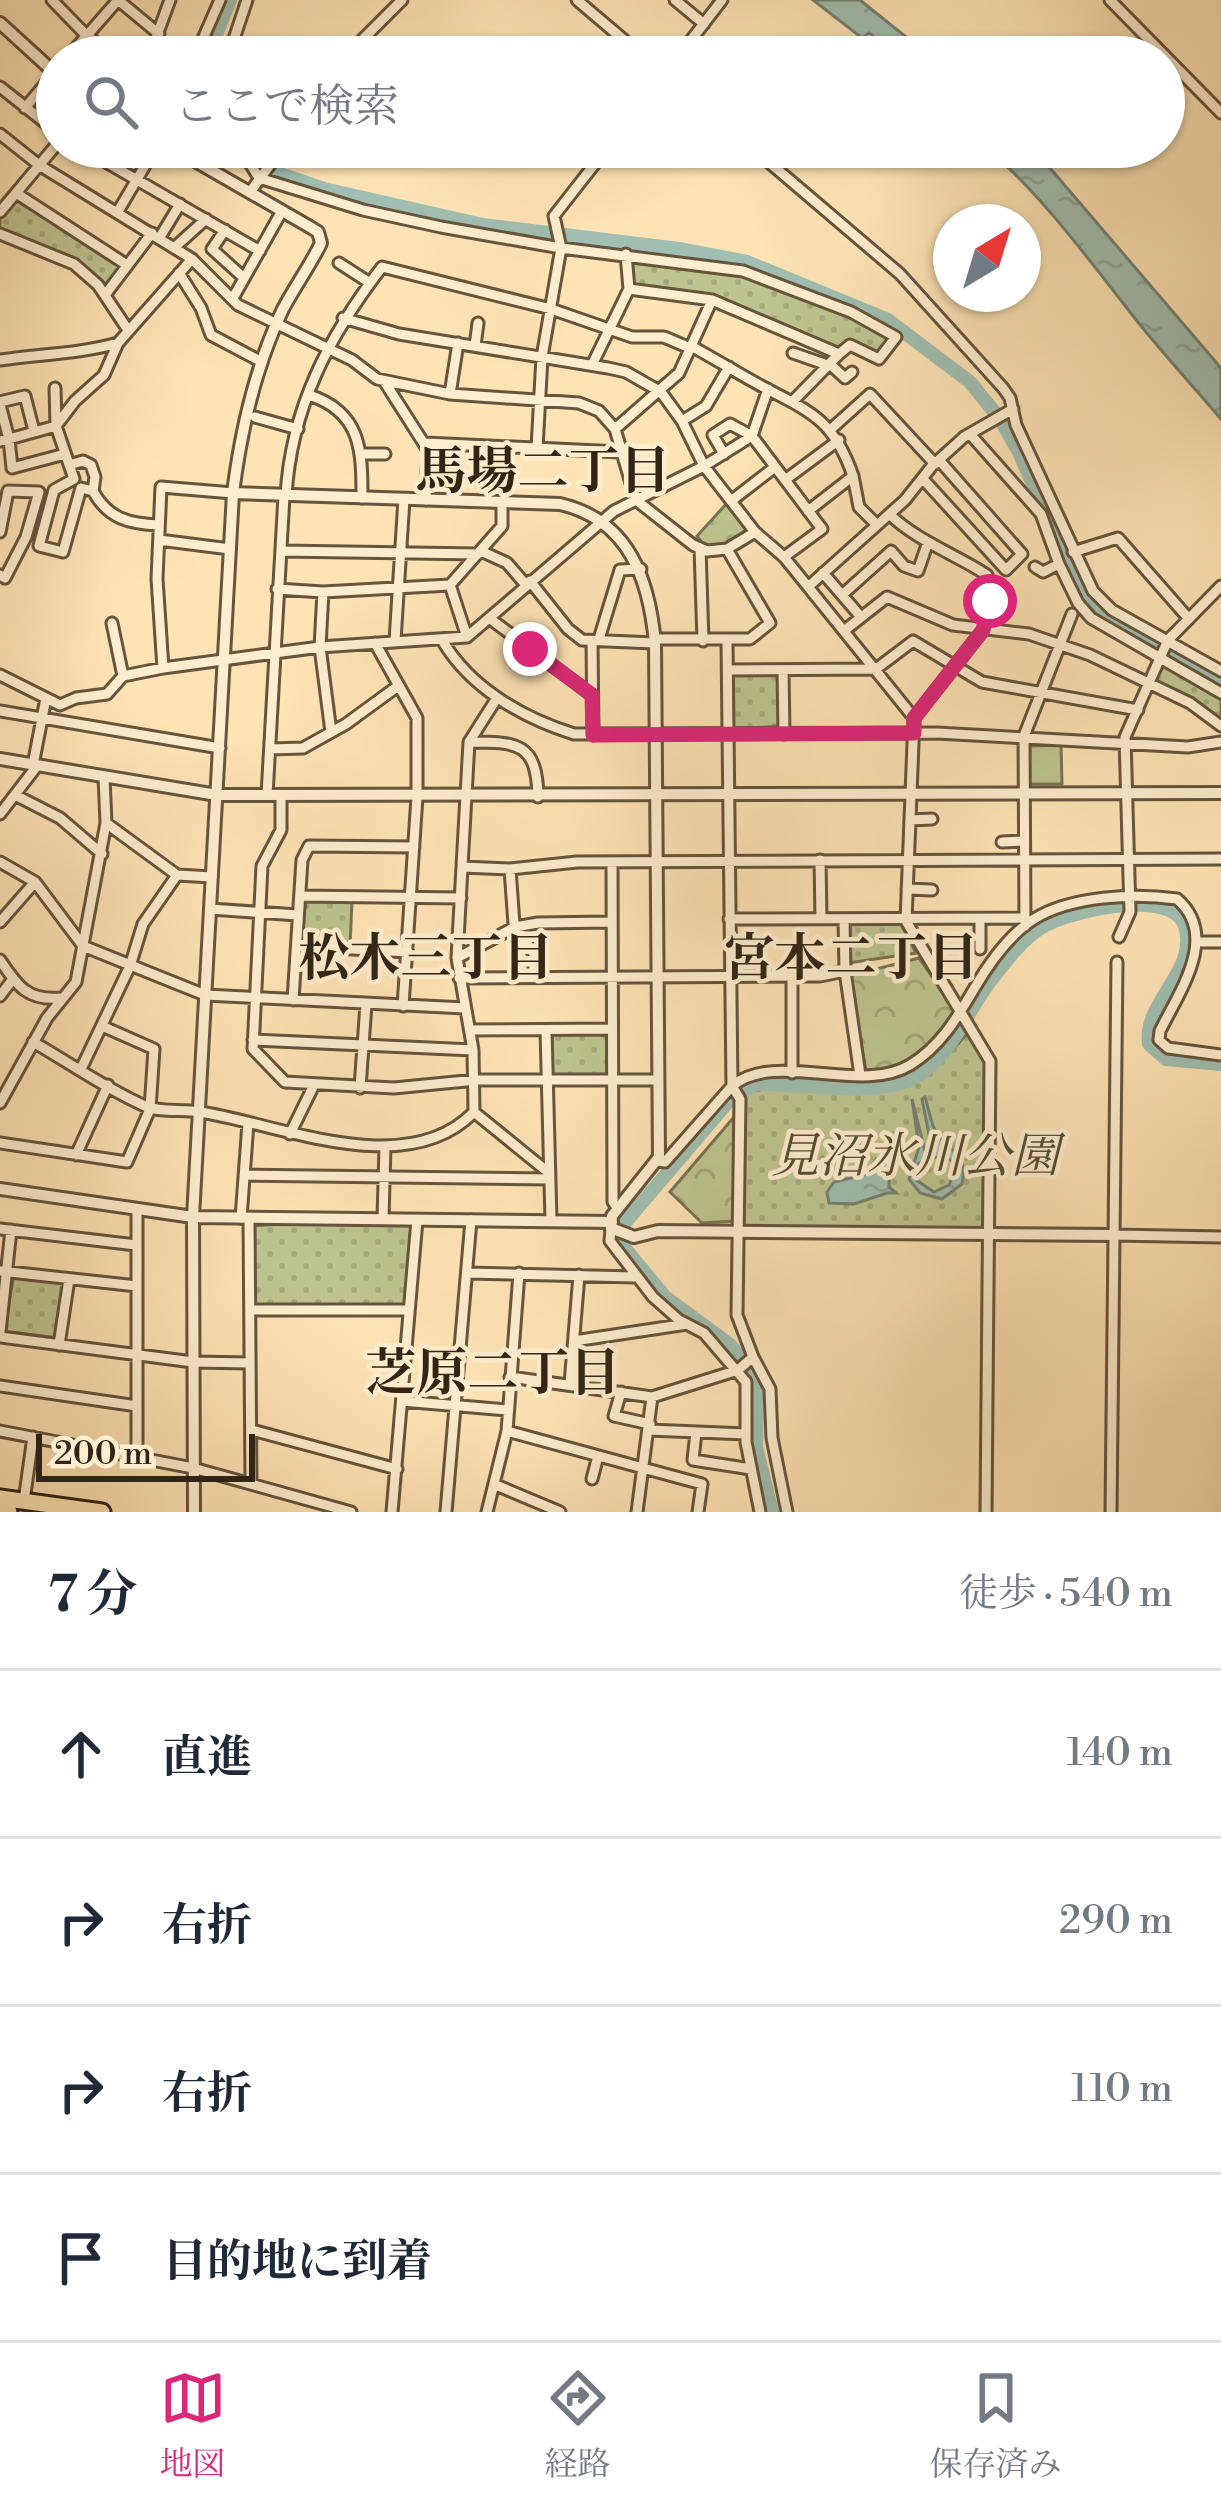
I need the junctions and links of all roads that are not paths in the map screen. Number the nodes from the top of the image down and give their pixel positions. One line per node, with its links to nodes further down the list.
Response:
1 (52, 0): 14 (street)
2 (118, 0): 13 (street); 14 (street)
3 (170, 0): 13 (street)
4 (220, 0): 15 (street)
5 (248, 0): 16 (street)
6 (402, 0): 17 (street)
7 (577, 0): 18 (street)
8 (675, 0): 12 (street)
9 (722, 0): 12 (street)
10 (1111, 0): 20 (street)
11 (0, 23): 21 (street)
12 (704, 24): 19 (street)
13 (159, 34)
14 (87, 36)
15 (204, 36)
16 (235, 36)
17 (366, 36)
18 (619, 36)
19 (695, 36)
20 (1146, 36)
21 (36, 55)
22 (1185, 76): 26 (street)
23 (0, 87): 25 (street)
24 (36, 96): 25 (street)
25 (25, 108): 27 (street)
26 (1221, 113)
27 (36, 116)
28 (0, 134): 29 (street)
29 (36, 163)
30 (37, 168): 42 (street)
31 (44, 168): 46 (street)
32 (115, 168): 40 (street)
33 (144, 168): 40 (street)
34 (208, 168): 41 (street)
35 (261, 168): 39 (street)
36 (266, 168): 39 (street)
37 (592, 168): 52 (street)
38 (776, 168): 94 (street)
39 (264, 171): 41 (street); 52 (street)
40 (137, 181): 44 (street); 46 (street)
41 (250, 192): 45 (street)
42 (16, 193): 43 (street); 57 (street)
43 (2, 204)
44 (180, 204): 47 (street); 50 (street)
45 (282, 211): 53 (street); 68 (street)
46 (117, 213): 50 (street)
47 (206, 219): 48 (street); 51 (street)
48 (225, 230): 53 (street); 59 (street)
49 (0, 233): 62 (street)
50 (156, 235): 51 (street); 57 (street)
51 (175, 247): 55 (street)
52 (561, 248): 54 (street); 65 (street)
53 (260, 251): 59 (street)
54 (626, 254): 61 (street); 77 (street)
55 (192, 259): 58 (street); 63 (street)
56 (339, 263): 60 (street)
57 (127, 265): 62 (street)
58 (179, 273): 69 (street); 80 (street)
59 (244, 278): 63 (street)
60 (370, 283): 65 (street); 66 (street)
61 (629, 289): 64 (street); 70 (street)
62 (105, 295): 69 (street)
63 (233, 298): 68 (street)
64 (712, 301): 74 (street); 77 (street)
65 (551, 309): 70 (street); 78 (street)
66 (343, 318): 72 (street); 75 (street)
67 (478, 323): 73 (street)
68 (276, 326): 75 (street); 80 (street)
69 (128, 330): 71 (street)
70 (610, 330): 74 (street); 81 (street)
71 (118, 343): 79 (street); 97 (street)
72 (458, 344): 73 (street); 89 (street)
73 (475, 346): 78 (street)
74 (690, 347): 83 (street); 88 (street)
75 (326, 348): 85 (street); 90 (street)
76 (793, 352): 82 (street)
77 (839, 354): 82 (street)
78 (542, 357): 81 (street); 91 (street)
79 (0, 360)
80 (262, 362): 120 (street)
81 (592, 365): 88 (street)
82 (827, 366): 84 (street); 92 (street)
83 (729, 367): 87 (street); 96 (street)
84 (852, 372)
85 (384, 382): 89 (street); 106 (street)
86 (55, 388): 97 (street)
87 (767, 389): 92 (street); 103 (street)
88 (661, 392): 96 (street); 99 (street)
89 (450, 394): 91 (street)
90 (309, 395): 98 (street); 109 (street)
91 (540, 398): 99 (street); 107 (street)
92 (794, 401): 100 (street)
93 (0, 403): 101 (street); 104 (street)
94 (1004, 415): 102 (street); 141 (street)
95 (255, 417): 98 (street)
96 (682, 422): 114 (street)
97 (56, 426): 101 (street); 112 (street)
98 (298, 429): 121 (street)
99 (616, 429): 108 (street)
100 (830, 430): 105 (street); 113 (street)
101 (34, 431): 104 (street)
102 (970, 434): 113 (street); 145 (street)
103 (752, 436): 111 (street); 111 (street); 115 (street)
104 (5, 440): 112 (street)
105 (838, 440): 116 (street); 118 (street)
106 (425, 443): 107 (street); 124 (street)
107 (537, 448): 108 (street)
108 (620, 452): 125 (street)
109 (362, 454): 110 (street); 122 (street)
110 (385, 454)
111 (724, 454): 114 (street)
112 (67, 460): 119 (street); 119 (street)
113 (937, 462): 117 (street); 117 (street)
114 (704, 466): 125 (street); 126 (street)
115 (775, 467): 118 (street); 126 (street)
116 (853, 476): 128 (street); 131 (street)
117 (923, 479): 129 (street)
118 (785, 480): 128 (street)
119 (93, 491): 132 (street)
120 (233, 493): 121 (street); 132 (street); 138 (street)
121 (285, 496): 122 (street); 140 (street)
122 (362, 498): 123 (street)
123 (404, 500): 124 (street); 142 (street)
124 (425, 500): 127 (street)
125 (636, 500): 130 (street); 137 (street)
126 (731, 501): 134 (street)
127 (502, 502): 130 (street); 143 (street)
128 (808, 511): 144 (street)
129 (889, 514): 131 (street); 136 (street)
130 (601, 522): 147 (street); 150 (street)
131 (876, 524): 148 (street)
132 (159, 525): 135 (street)
133 (0, 532): 149 (street)
134 (755, 532): 139 (street); 144 (street)
135 (159, 540): 138 (street); 179 (street)
136 (927, 545): 157 (street); 164 (street)
137 (700, 548): 139 (street); 170 (street)
138 (230, 549): 177 (street)
139 (728, 549): 171 (street)
140 (280, 551): 142 (street); 154 (street)
141 (1073, 552): 161 (street); 175 (street)
142 (401, 553): 143 (street); 155 (street)
143 (479, 553): 150 (street); 151 (street)
144 (784, 557): 152 (street)
145 (1059, 564): 146 (street); 158 (street)
146 (1035, 567)
147 (640, 568): 167 (street); 169 (street)
148 (823, 573): 152 (street); 157 (street)
149 (0, 575)
150 (528, 583): 160 (street); 167 (street)
151 (450, 585): 155 (street); 165 (street)
152 (808, 586): 163 (street)
153 (1221, 586): 161 (street)
154 (278, 589): 156 (street); 176 (street)
155 (399, 590): 156 (street); 168 (street)
156 (323, 592): 174 (street)
157 (842, 595): 159 (street)
158 (1075, 609): 173 (street); 175 (street)
159 (861, 617): 163 (street); 164 (street)
160 (489, 618): 165 (street); 190 (street)
161 (1189, 619): 175 (street)
162 (112, 623): 185 (street)
163 (845, 630): 180 (street)
164 (983, 630): 173 (street); 178 (street)
165 (467, 637): 166 (street)
166 (442, 640): 168 (street); 192 (street)
167 (596, 640): 169 (street); 190 (street)
168 (395, 641): 172 (street)
169 (655, 641): 170 (street); 200 (street)
170 (704, 641): 171 (street)
171 (727, 641): 181 (street)
172 (375, 643): 174 (street); 187 (street)
173 (1060, 644): 186 (street); 188 (street)
174 (320, 647): 176 (street); 198 (street)
175 (1164, 649): 183 (street); 186 (street); 189 (street)
176 (274, 652): 177 (street); 209 (street)
177 (224, 659): 179 (street); 208 (street)
178 (955, 666): 180 (street); 188 (street); 196 (street)
179 (164, 668): 185 (street)
180 (876, 669): 182 (street); 196 (street)
181 (728, 670): 182 (street); 201 (street)
182 (783, 670): 202 (street)
183 (1221, 671)
184 (0, 675): 191 (street)
185 (123, 676): 191 (street)
186 (1149, 684): 193 (street); 197 (street)
187 (398, 686): 198 (street); 222 (street)
188 (1041, 692): 193 (street); 204 (street)
189 (1221, 693)
190 (592, 695): 203 (street)
191 (46, 698): 195 (street)
192 (497, 698): 203 (street); 205 (street)
193 (1138, 710): 206 (street)
194 (0, 711): 195 (street)
195 (41, 718): 208 (street); 211 (street)
196 (914, 718): 199 (street)
197 (1221, 727)
198 (331, 732): 209 (street)
199 (914, 733): 202 (street); 204 (street); 221 (street)
200 (656, 734): 201 (street); 203 (street); 225 (street)
201 (728, 734): 202 (street); 220 (street)
202 (784, 734)
203 (593, 735)
204 (1024, 736): 206 (street); 219 (street)
205 (469, 742): 223 (street); 224 (street)
206 (1125, 742): 207 (street); 214 (street)
207 (1221, 742)
208 (220, 748): 216 (street)
209 (270, 748): 217 (street)
210 (0, 759): 211 (street)
211 (35, 765): 212 (street); 215 (street)
212 (104, 777): 216 (street); 229 (street)
213 (1221, 793): 214 (street)
214 (1128, 794): 219 (street); 234 (street)
215 (15, 795): 226 (street); 233 (street)
216 (217, 795): 217 (street); 246 (street)
217 (266, 795): 218 (street)
218 (281, 795): 222 (street); 255 (street)
219 (1024, 795): 221 (street); 230 (street)
220 (729, 796): 221 (street); 225 (street); 236 (street)
221 (910, 796): 228 (street)
222 (417, 797): 223 (street); 232 (street)
223 (466, 797): 224 (street); 243 (street)
224 (538, 797): 225 (street)
225 (656, 797): 240 (street)
226 (0, 814)
227 (932, 819): 228 (street)
228 (910, 820): 238 (street)
229 (106, 823): 233 (street); 245 (street)
230 (1024, 841): 231 (street); 239 (street)
231 (1002, 842)
232 (414, 847): 250 (street); 251 (street)
233 (101, 854): 269 (street)
234 (1129, 859): 235 (street); 239 (street); 253 (street)
235 (1221, 859)
236 (729, 860): 237 (street); 240 (street); 257 (street)
237 (820, 860): 238 (street); 258 (street)
238 (909, 860): 239 (street); 248 (street)
239 (1024, 860): 264 (street)
240 (657, 861): 242 (street); 282 (street)
241 (0, 862): 247 (street)
242 (612, 862): 244 (street); 263 (street)
243 (462, 867): 244 (street); 252 (street)
244 (510, 869): 265 (street)
245 (177, 875): 246 (street); 276 (street)
246 (212, 877): 254 (street)
247 (35, 882): 262 (street); 269 (street)
248 (908, 889): 249 (street); 260 (street)
249 (932, 890)
250 (299, 896): 251 (street); 256 (street)
251 (412, 898): 252 (street); 272 (street)
252 (461, 898): 273 (street)
253 (1130, 903): 264 (street); 266 (street); 267 (street)
254 (210, 909): 255 (street); 285 (street)
255 (260, 912): 256 (street); 288 (street)
256 (298, 915): 270 (street)
257 (729, 919): 258 (street); 278 (street)
258 (821, 919): 259 (street)
259 (844, 919): 260 (street); 277 (street)
260 (906, 919): 261 (street); 293 (street)
261 (980, 919): 264 (street); 271 (street)
262 (0, 922)
263 (610, 922): 265 (street); 281 (street)
264 (1025, 922): 293 (street)
265 (515, 927): 273 (street); 280 (street)
266 (1119, 937)
267 (1197, 942): 268 (street); 302 (street)
268 (1221, 942)
269 (83, 946): 276 (street); 287 (street)
270 (296, 946): 272 (street); 289 (street)
271 (980, 949)
272 (408, 952): 291 (street)
273 (457, 958): 283 (street)
274 (0, 960): 284 (street)
275 (1117, 962): 340 (street)
276 (130, 966): 285 (street); 294 (street)
277 (845, 971): 279 (street); 305 (street)
278 (729, 976): 279 (street); 282 (street); 312 (street)
279 (793, 976): 304 (street)
280 (534, 977): 281 (street); 283 (street)
281 (611, 977): 282 (street); 295 (street)
282 (658, 977): 306 (street)
283 (458, 978): 292 (street)
284 (13, 979): 286 (street); 287 (street)
285 (205, 994): 288 (street); 316 (street)
286 (0, 996)
287 (63, 998): 299 (street)
288 (255, 998): 289 (street); 298 (street)
289 (293, 1000): 290 (street)
290 (366, 1004): 291 (street); 300 (street)
291 (403, 1006): 292 (street)
292 (465, 1008): 296 (street)
293 (966, 1017): 305 (street); 339 (street)
294 (102, 1026): 303 (street); 315 (street)
295 (611, 1029): 297 (street); 308 (street)
296 (470, 1030): 297 (street); 301 (street)
297 (546, 1030): 309 (street)
298 (253, 1040): 300 (street); 310 (street)
299 (33, 1042): 303 (street); 314 (street)
300 (363, 1045): 301 (street); 313 (street)
301 (473, 1049): 307 (street)
302 (1221, 1055)
303 (81, 1069): 311 (street)
304 (792, 1073): 305 (street); 312 (street)
305 (860, 1075)
306 (658, 1079): 308 (street); 323 (street)
307 (476, 1080): 309 (street); 313 (street); 317 (street)
308 (612, 1080): 309 (street); 328 (street)
309 (549, 1081): 325 (street)
310 (314, 1084): 313 (street); 319 (street)
311 (108, 1085): 315 (street); 322 (street)
312 (732, 1086): 323 (street); 338 (street)
313 (360, 1088)
314 (0, 1103)
315 (150, 1109): 316 (street); 322 (street)
316 (199, 1112): 318 (street); 330 (street)
317 (474, 1112): 321 (street); 325 (street)
318 (248, 1123): 319 (street); 324 (street)
319 (290, 1134): 321 (street)
320 (0, 1143): 322 (street)
321 (385, 1146): 326 (street)
322 (76, 1155)
323 (658, 1161): 328 (street)
324 (244, 1175): 326 (street); 331 (street)
325 (550, 1176): 326 (street); 335 (street)
326 (384, 1177): 332 (street)
327 (0, 1189): 329 (street)
328 (618, 1209): 336 (street)
329 (137, 1210): 330 (street); 342 (street)
330 (194, 1216): 331 (street); 358 (street)
331 (245, 1218): 332 (street); 350 (street)
332 (383, 1220): 333 (street)
333 (417, 1220): 334 (street); 351 (street)
334 (471, 1220): 335 (street); 344 (street)
335 (551, 1221): 336 (street)
336 (612, 1225): 338 (street); 347 (street)
337 (6, 1230): 342 (street); 343 (street)
338 (741, 1233): 339 (street); 357 (street)
339 (988, 1234): 340 (street); 402 (street)
340 (1114, 1235): 341 (street); 403 (street)
341 (1221, 1238)
342 (136, 1245): 349 (street)
343 (3, 1272): 348 (street); 353 (street)
344 (467, 1273): 345 (street); 368 (street)
345 (519, 1274): 346 (street); 361 (street)
346 (579, 1275): 347 (street); 354 (street)
347 (635, 1276): 352 (street)
348 (68, 1279): 349 (street); 355 (street)
349 (137, 1286): 356 (street)
350 (250, 1310): 351 (street); 359 (street)
351 (409, 1310): 366 (street)
352 (687, 1324): 354 (street); 360 (street)
353 (0, 1335): 355 (street)
354 (574, 1341): 362 (street)
355 (59, 1345): 356 (street)
356 (137, 1355): 358 (street); 367 (street)
357 (751, 1358): 360 (street); 401 (street)
358 (193, 1362): 359 (street); 379 (street)
359 (250, 1363): 371 (street)
360 (738, 1370): 365 (street); 375 (street)
361 (511, 1377): 362 (street); 369 (street)
362 (570, 1384): 364 (street)
363 (0, 1386): 367 (street)
364 (621, 1392): 365 (street); 370 (street)
365 (652, 1397): 370 (street)
366 (402, 1401): 368 (street); 381 (street)
367 (137, 1406): 378 (street)
368 (456, 1406): 369 (street); 395 (street)
369 (507, 1410): 372 (street)
370 (650, 1427): 374 (street); 380 (street)
371 (252, 1430): 381 (street); 384 (street)
372 (507, 1430): 377 (street); 385 (street)
373 (0, 1431): 376 (street)
374 (696, 1432): 375 (street); 382 (street)
375 (746, 1433): 382 (street)
376 (33, 1437): 378 (street); 387 (street)
377 (598, 1456): 380 (street); 383 (street)
378 (137, 1457): 379 (street)
379 (193, 1468): 384 (street); 392 (street)
380 (644, 1468): 398 (street); 399 (street)
381 (397, 1469): 394 (street)
382 (751, 1469): 400 (street)
383 (592, 1479)
384 (250, 1484): 388 (street)
385 (496, 1485): 396 (street); 397 (street)
386 (0, 1498): 387 (highway)
387 (24, 1501): 391 (highway)
388 (321, 1508): 393 (street)
389 (0, 1511): 390 (highway)
390 (9, 1512)
391 (102, 1512)
392 (194, 1512)
393 (351, 1512)
394 (392, 1512)
395 (446, 1512)
396 (487, 1512)
397 (560, 1512)
398 (637, 1512)
399 (698, 1512)
400 (760, 1512)
401 (787, 1512)
402 (986, 1512)
403 (1111, 1512)

